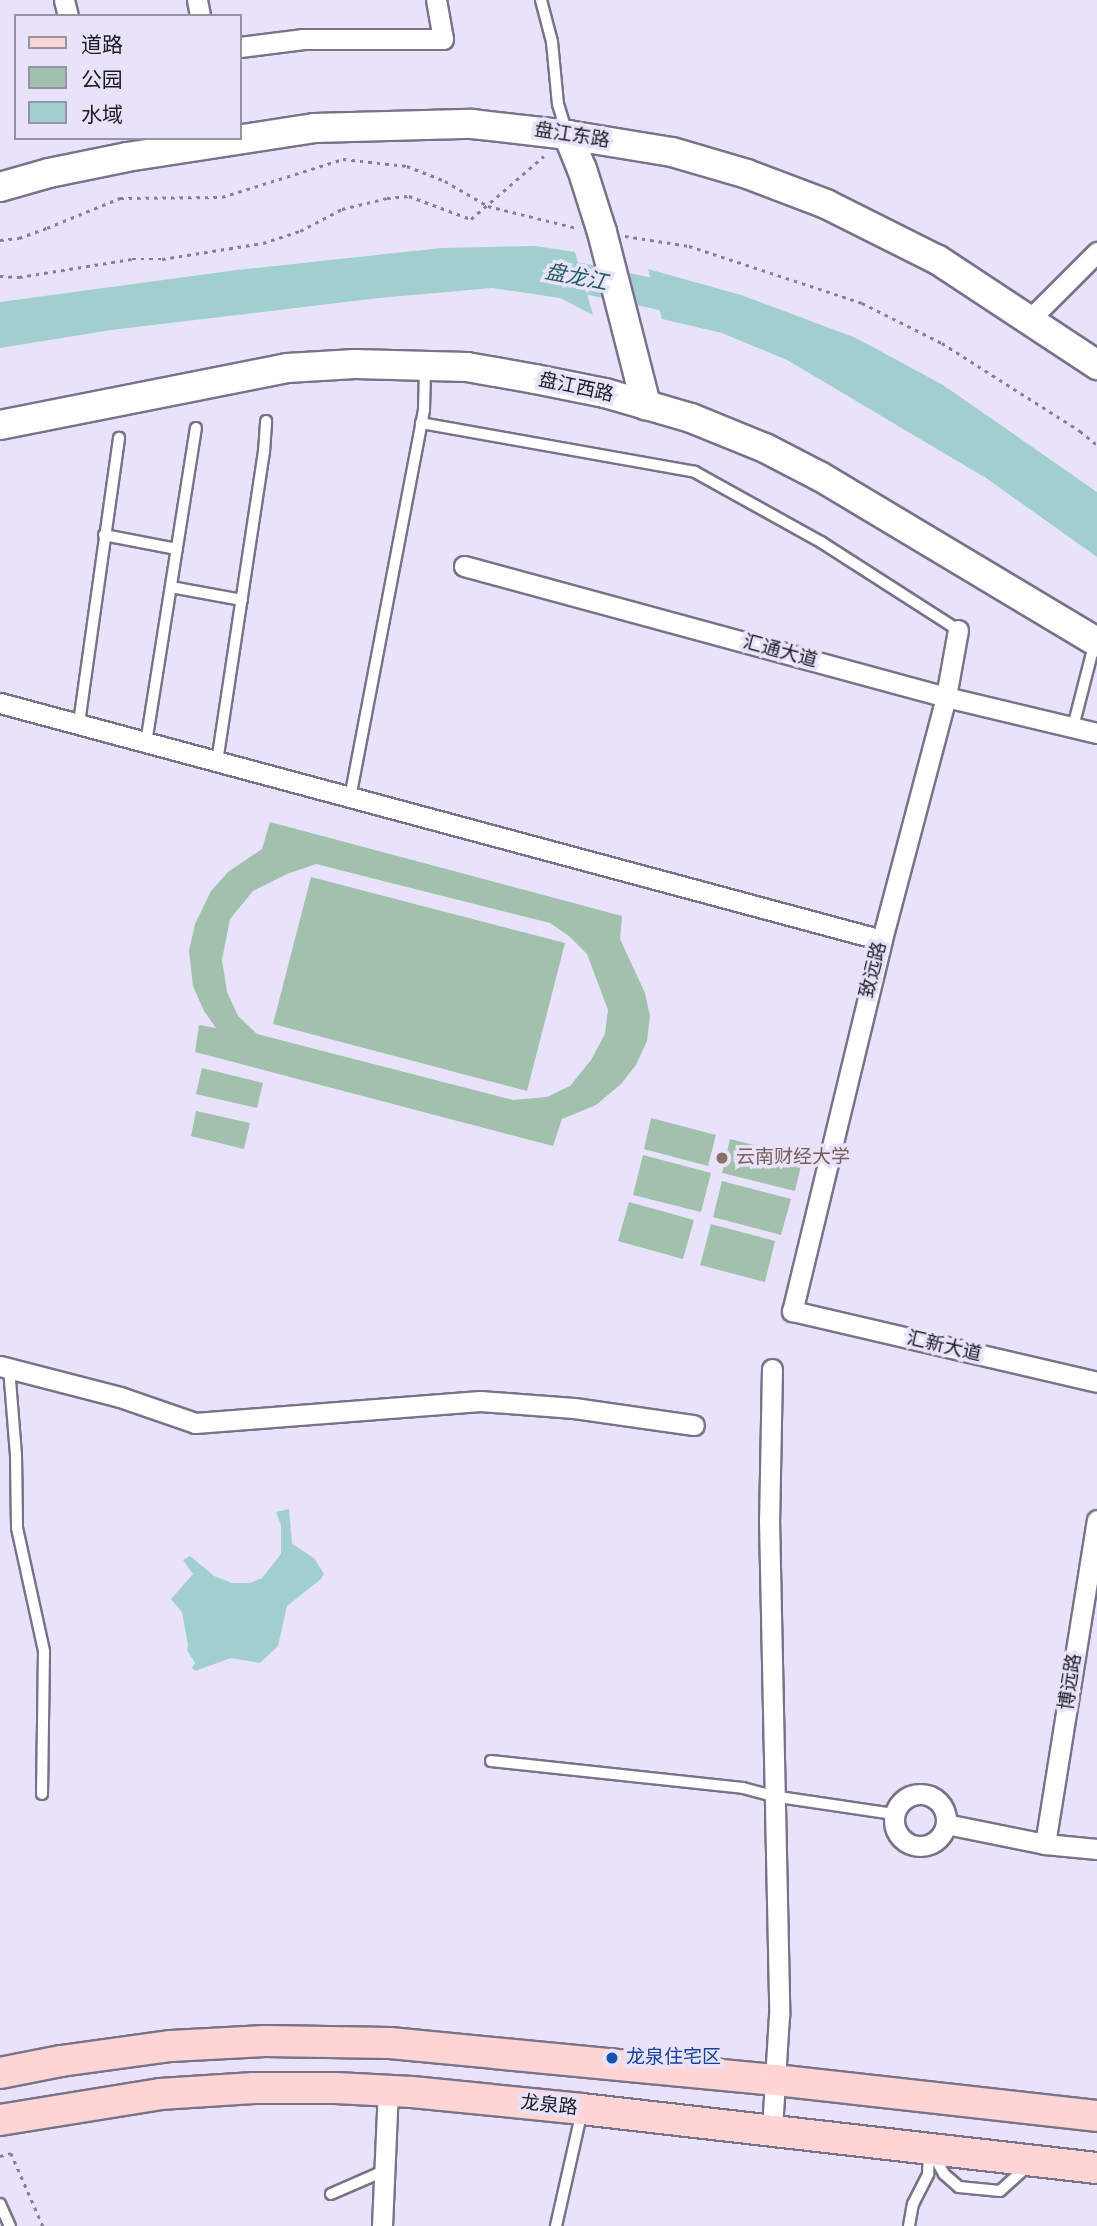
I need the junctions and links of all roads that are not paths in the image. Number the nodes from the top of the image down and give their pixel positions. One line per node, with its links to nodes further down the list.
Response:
1 (436, 0): 3 (street)
2 (541, 0): 4 (lane)
3 (242, 47)
4 (568, 135): 5 (street, 盘江东路); 9 (street, 盘江东路); 12 (street)
5 (242, 139)
6 (237, 140): 7 (street, 盘江东路)
7 (0, 187)
8 (1097, 252): 9 (street)
9 (1030, 319): 10 (street, 盘江东路)
10 (1097, 365)
11 (425, 367): 12 (street, 盘江西路); 14 (lane); 15 (street, 盘江西路)
12 (646, 405): 24 (street, 盘江西路)
13 (266, 421): 22 (lane)
14 (421, 423): 23 (lane); 32 (lane)
15 (0, 425)
16 (196, 428): 19 (lane)
17 (120, 438): 18 (lane)
18 (104, 535): 19 (lane); 27 (lane)
19 (177, 549): 21 (lane)
20 (464, 566): 25 (street, 汇通大道)
21 (171, 587): 22 (lane); 30 (lane)
22 (242, 600): 31 (lane)
23 (958, 630): 25 (street, 致远路)
24 (1096, 641): 28 (lane)
25 (946, 697): 28 (street, 汇通大道); 33 (street, 致远路)
26 (0, 703): 27 (street)
27 (79, 723): 30 (street)
28 (1073, 727): 29 (street, 汇通大道)
29 (1097, 733)
30 (146, 743): 31 (street)
31 (217, 763): 32 (street)
32 (350, 798): 33 (street)
33 (882, 940): 34 (street, 致远路)
34 (792, 1311): 37 (street, 汇新大道)
35 (5, 1367): 38 (street); 41 (lane)
36 (772, 1369): 42 (street)
37 (1097, 1382)
38 (694, 1425)
39 (1097, 1520): 45 (street, 博远路)
40 (491, 1761): 42 (lane)
41 (42, 1794)
42 (772, 1796): 43 (lane); 48 (street)
43 (894, 1814): 44 (street); 44 (street)
44 (946, 1824): 45 (street)
45 (1045, 1844): 46 (street)
46 (1097, 1849)
47 (0, 2073): 48 (main road)
48 (776, 2080): 51 (main road); 53 (street)
49 (388, 2090): 50 (main road, 龙泉路); 52 (main road, 龙泉路); 56 (street)
50 (582, 2109): 53 (main road, 龙泉路); 61 (lane)
51 (1097, 2116)
52 (0, 2120)
53 (772, 2130): 54 (main road, 龙泉路)
54 (929, 2148): 55 (main road, 龙泉路); 62 (lane)
55 (1097, 2168)
56 (384, 2171): 57 (lane); 60 (street)
57 (331, 2194)
58 (0, 2204): 59 (lane)
59 (10, 2226)
60 (382, 2226)
61 (556, 2226)
62 (909, 2226)

